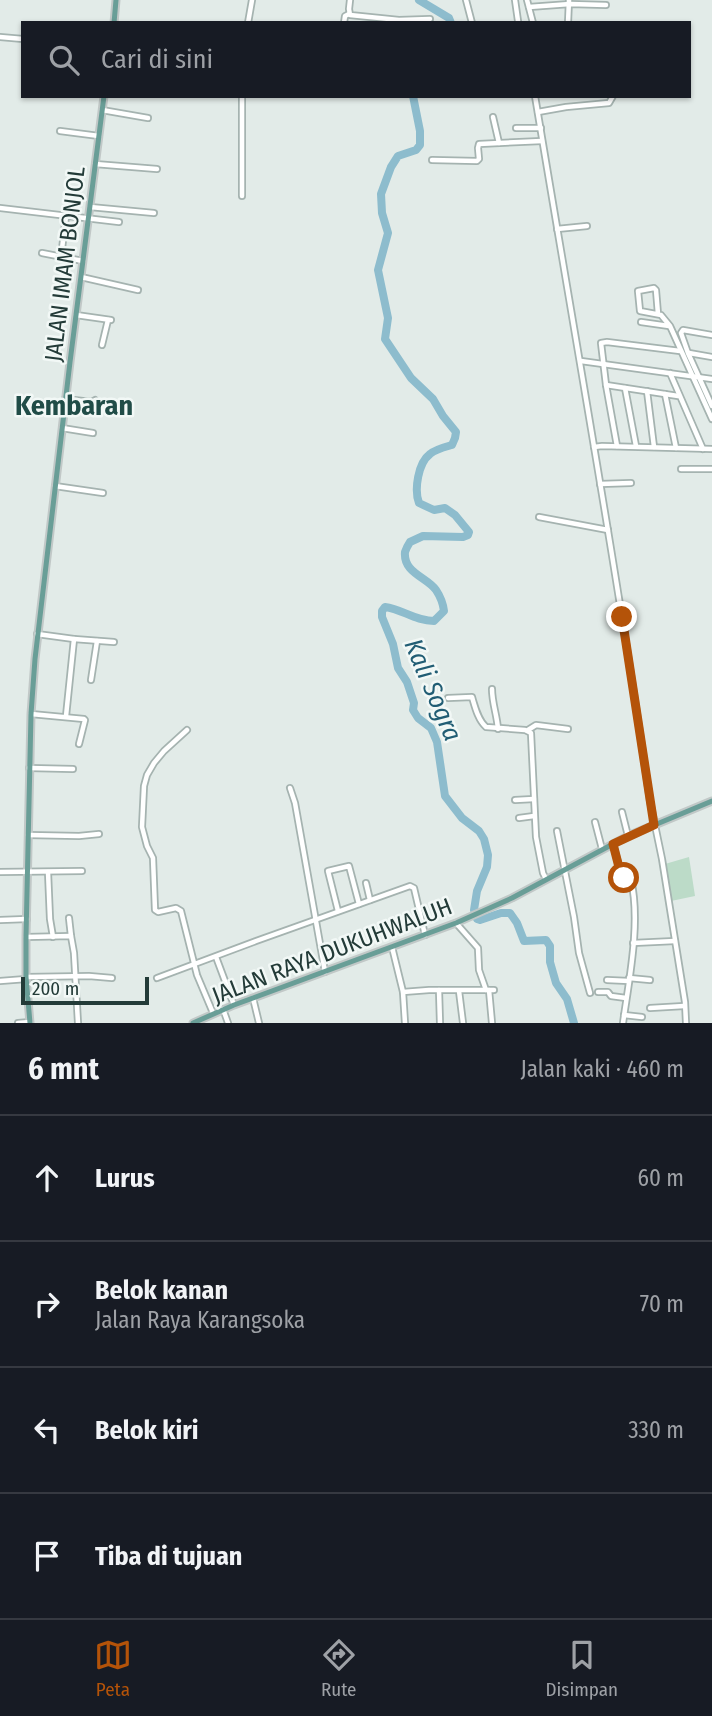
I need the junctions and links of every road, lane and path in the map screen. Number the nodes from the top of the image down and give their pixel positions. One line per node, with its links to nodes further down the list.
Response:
1 (116, 0): 13 (main road)
2 (252, 0): 14 (street)
3 (350, 0): 10 (street)
4 (466, 0): 17 (street)
5 (515, 0): 18 (street)
6 (527, 0): 9 (street)
7 (569, 2): 8 (street); 9 (street); 20 (street)
8 (606, 5)
9 (529, 7): 19 (street)
10 (349, 14): 12 (street); 15 (street)
11 (430, 19): 16 (street)
12 (359, 20): 16 (street)
13 (114, 21)
14 (248, 21)
15 (344, 21)
16 (390, 21)
17 (471, 21)
18 (518, 21)
19 (532, 21)
20 (568, 21)
21 (0, 37): 22 (street)
22 (21, 39)
23 (104, 98): 27 (main road, JALAN IMAM BONJOL)
24 (242, 98): 40 (street)
25 (536, 98): 28 (street)
26 (612, 98): 28 (street)
27 (102, 110): 29 (street); 34 (main road, JALAN IMAM BONJOL)
28 (538, 112): 32 (street)
29 (148, 117)
30 (493, 117): 36 (street)
31 (516, 128): 32 (street)
32 (541, 128): 35 (street)
33 (60, 131): 34 (street)
34 (99, 136): 38 (main road, JALAN IMAM BONJOL)
35 (542, 141): 36 (street); 48 (street)
36 (499, 143): 37 (street)
37 (432, 160)
38 (95, 163): 39 (street); 41 (main road, JALAN IMAM BONJOL)
39 (157, 169)
40 (242, 196)
41 (90, 207): 43 (street); 45 (main road, JALAN IMAM BONJOL)
42 (0, 208): 44 (street)
43 (154, 213)
44 (66, 216): 45 (street); 50 (street)
45 (89, 220): 46 (street); 51 (main road, JALAN IMAM BONJOL)
46 (119, 222)
47 (587, 226): 48 (street)
48 (557, 229): 63 (street)
49 (42, 253): 50 (street)
50 (61, 257): 51 (street)
51 (83, 261): 52 (main road, JALAN IMAM BONJOL)
52 (81, 277): 53 (street); 55 (main road, JALAN IMAM BONJOL)
53 (138, 290)
54 (658, 314): 54 (street); 57 (street)
55 (76, 315): 59 (street); 74 (main road, JALAN IMAM BONJOL)
56 (641, 322): 57 (street)
57 (670, 326): 60 (street)
58 (712, 335): 61 (street)
59 (102, 345)
60 (681, 351): 64 (street); 66 (street)
61 (688, 353): 62 (street); 67 (street)
62 (712, 356)
63 (581, 361): 64 (street); 82 (street)
64 (602, 363): 65 (street); 69 (street)
65 (670, 373): 66 (street); 73 (street)
66 (692, 376): 67 (street); 77 (street)
67 (699, 378): 68 (street); 76 (street)
68 (712, 379)
69 (606, 385): 70 (street); 80 (street)
70 (625, 388): 71 (street); 81 (street)
71 (647, 391): 72 (street); 83 (street)
72 (665, 394): 73 (street); 84 (street)
73 (679, 396): 85 (street)
74 (65, 399): 75 (street); 78 (main road, JALAN IMAM BONJOL)
75 (95, 400)
76 (711, 403)
77 (712, 419)
78 (62, 428): 79 (street); 91 (main road, JALAN IMAM BONJOL)
79 (93, 433)
80 (617, 446): 81 (street); 82 (street)
81 (636, 446): 83 (street)
82 (594, 447): 90 (street)
83 (654, 447): 84 (street)
84 (676, 448): 85 (street)
85 (703, 449): 86 (street)
86 (712, 449)
87 (681, 469): 88 (street)
88 (712, 469)
89 (631, 483): 90 (street)
90 (600, 484): 94 (street)
91 (55, 486): 92 (street); 95 (main road, JALAN IMAM BONJOL)
92 (103, 493)
93 (539, 517): 94 (street)
94 (608, 530): 119 (street)
95 (37, 634): 96 (street); 102 (main road, JALAN IMAM BONJOL)
96 (74, 639): 97 (street); 103 (street)
97 (97, 641): 98 (street); 99 (street)
98 (114, 642)
99 (91, 680)
100 (492, 689): 104 (street)
101 (448, 698): 104 (street)
102 (31, 714): 103 (street); 109 (main road, JALAN IMAM BONJOL)
103 (65, 716): 108 (street)
104 (498, 729): 107 (street)
105 (568, 729): 107 (street)
106 (187, 730): 149 (street)
107 (527, 730): 112 (street)
108 (79, 744)
109 (29, 768): 110 (street); 122 (main road, JALAN IMAM BONJOL)
110 (73, 769)
111 (290, 788): 139 (street)
112 (534, 799): 113 (street); 116 (street)
113 (515, 800)
114 (712, 801): 119 (main road, JALAN RAYA DUKUHWALUH)
115 (622, 812): 123 (street)
116 (534, 816): 117 (street); 131 (street)
117 (519, 818)
118 (595, 822): 125 (street)
119 (654, 825): 123 (main road, JALAN RAYA DUKUHWALUH); 145 (street)
120 (557, 831): 126 (street)
121 (99, 834): 122 (street)
122 (28, 835): 129 (main road, JALAN IMAM BONJOL)
123 (628, 836): 124 (main road, JALAN RAYA DUKUHWALUH)
124 (613, 844): 125 (main road, JALAN RAYA DUKUHWALUH); 146 (street)
125 (602, 849): 126 (main road, JALAN RAYA DUKUHWALUH)
126 (564, 870): 131 (main road, JALAN RAYA DUKUHWALUH); 164 (street)
127 (82, 871): 130 (street)
128 (0, 872): 129 (street)
129 (27, 872): 130 (street); 137 (main road, JALAN IMAM BONJOL)
130 (48, 872): 144 (street)
131 (546, 879): 140 (main road, JALAN RAYA DUKUHWALUH)
132 (366, 883): 133 (street)
133 (370, 900): 134 (street); 141 (street)
134 (359, 904): 135 (street); 135 (street)
135 (338, 911): 139 (street)
136 (69, 918): 142 (street)
137 (27, 919): 138 (street); 143 (main road, JALAN IMAM BONJOL)
138 (0, 920)
139 (315, 920): 148 (street); 150 (street)
140 (456, 923): 141 (main road, JALAN RAYA DUKUHWALUH); 160 (street)
141 (426, 935): 147 (main road, JALAN RAYA DUKUHWALUH)
142 (71, 936): 144 (street); 151 (street)
143 (26, 937): 144 (street); 152 (main road, JALAN IMAM BONJOL)
144 (53, 937)
145 (675, 941): 146 (street); 168 (street)
146 (633, 943): 156 (street)
147 (392, 947): 150 (main road, JALAN RAYA DUKUHWALUH); 162 (street)
148 (216, 957): 149 (street); 167 (street)
149 (194, 965): 154 (street); 171 (street)
150 (324, 972): 165 (main road, JALAN RAYA DUKUHWALUH)
151 (75, 977): 152 (street); 153 (street); 176 (street)
152 (26, 978): 158 (street); 174 (main road, JALAN IMAM BONJOL)
153 (112, 978)
154 (157, 978)
155 (607, 979): 156 (street)
156 (629, 979): 157 (street); 166 (street)
157 (650, 980)
158 (0, 981)
159 (439, 990): 161 (street); 162 (street); 181 (street)
160 (490, 990): 161 (street); 183 (street)
161 (459, 991): 182 (street)
162 (403, 992): 180 (street)
163 (597, 992): 166 (street)
164 (590, 993)
165 (253, 998): 167 (main road, JALAN RAYA DUKUHWALUH); 179 (street)
166 (626, 998): 172 (street)
167 (234, 1005): 170 (main road, JALAN RAYA DUKUHWALUH)
168 (684, 1006): 169 (street); 185 (street)
169 (650, 1008)
170 (223, 1009): 171 (main road, JALAN RAYA DUKUHWALUH); 178 (street)
171 (212, 1013): 177 (main road, JALAN RAYA DUKUHWALUH)
172 (624, 1015): 173 (street); 184 (street)
173 (642, 1017)
174 (30, 1022): 175 (street)
175 (18, 1023)
176 (78, 1023)
177 (194, 1023)
178 (228, 1023)
179 (259, 1023)
180 (405, 1023)
181 (440, 1023)
182 (463, 1023)
183 (492, 1023)
184 (623, 1023)
185 (685, 1023)

